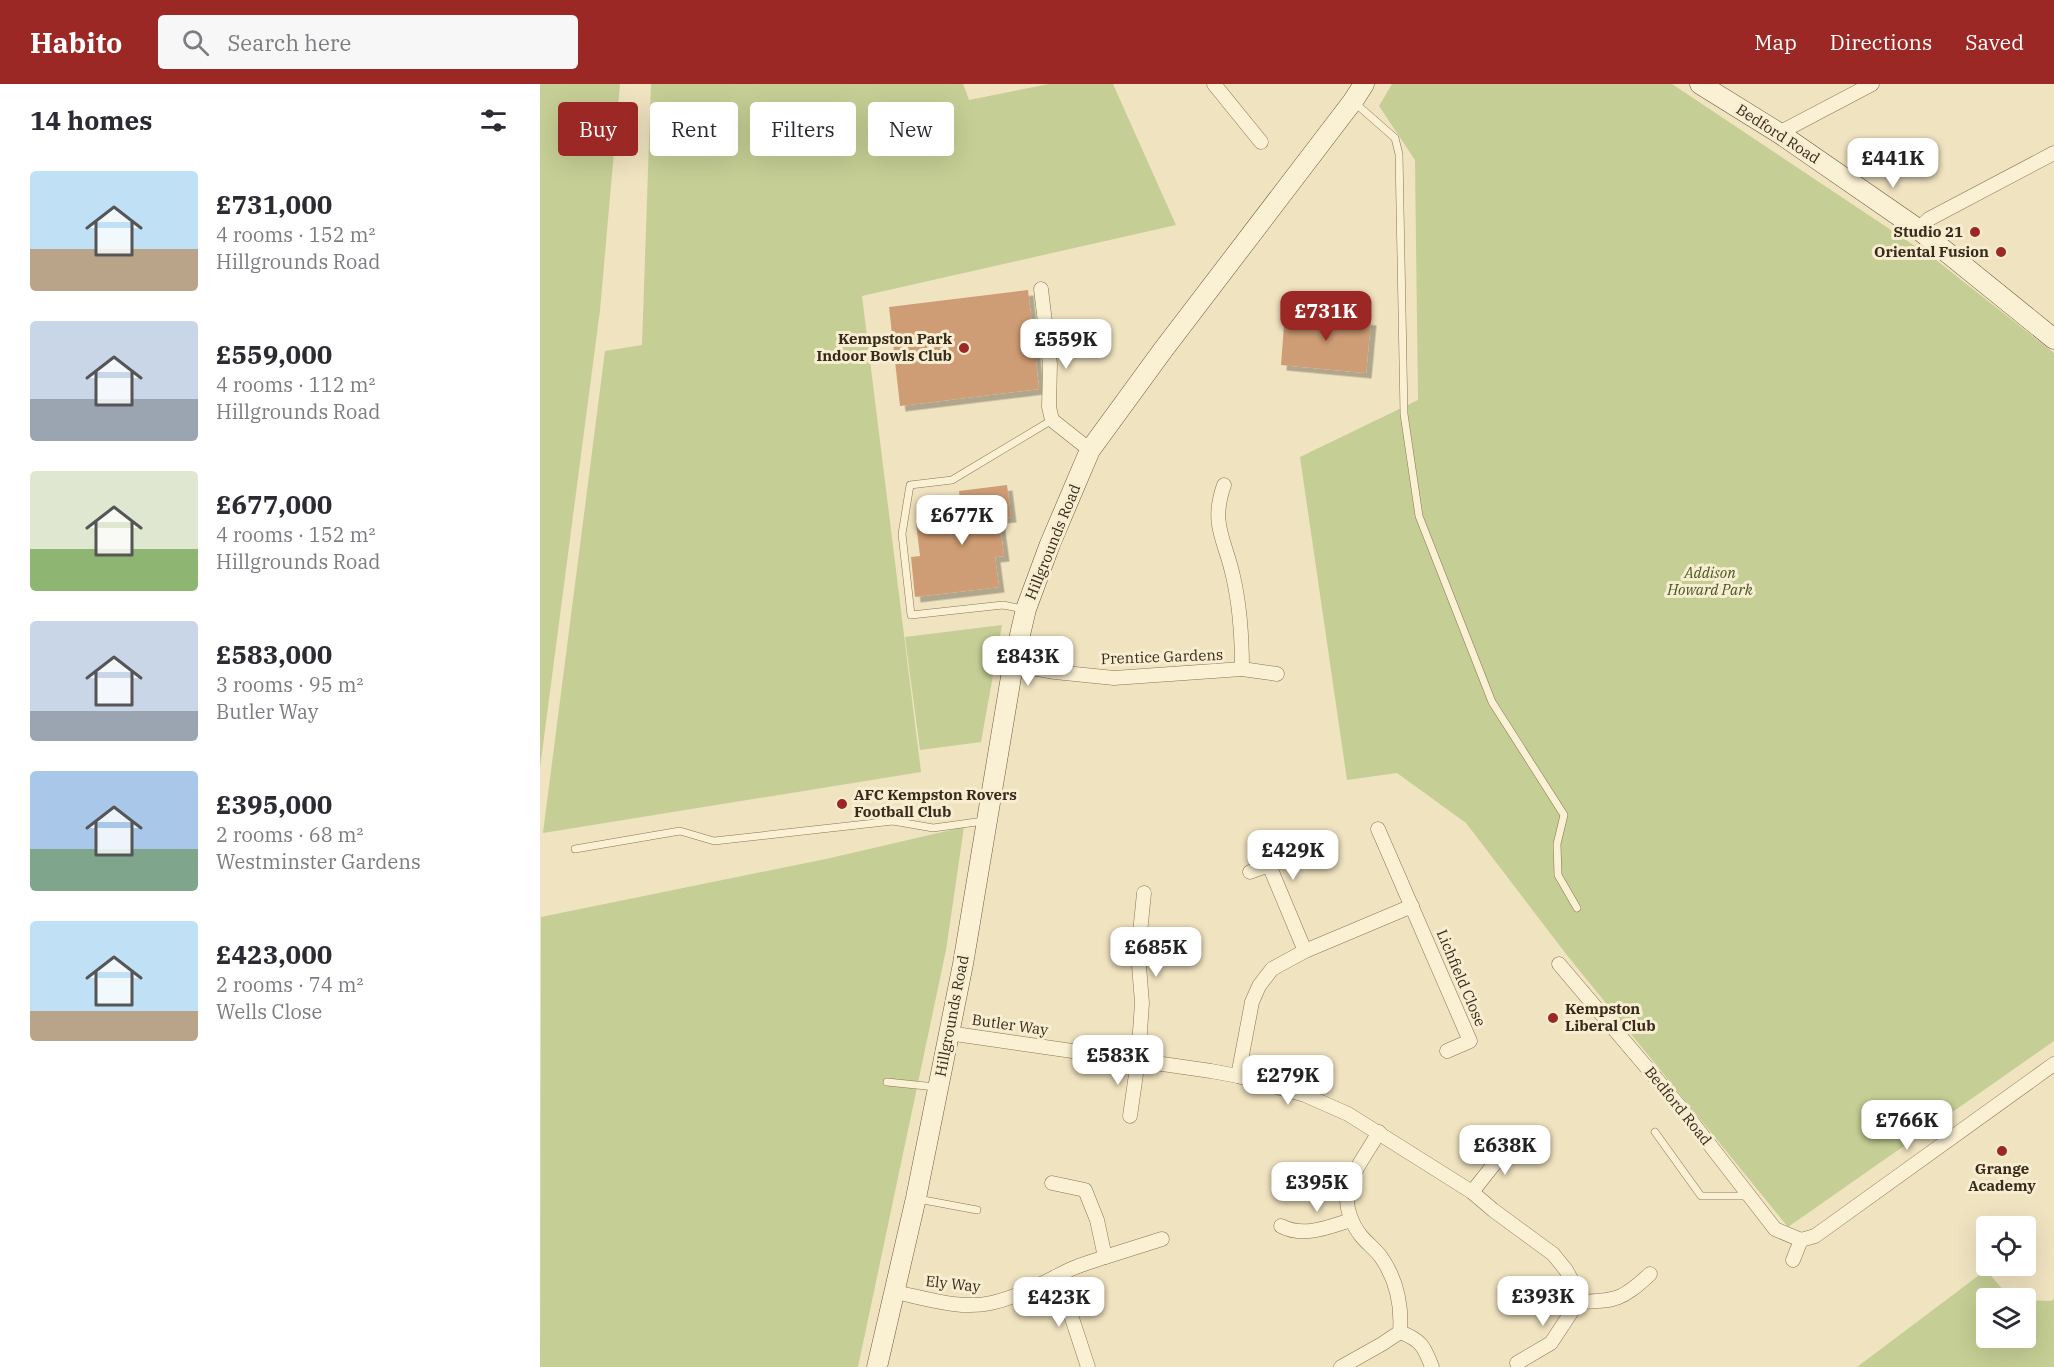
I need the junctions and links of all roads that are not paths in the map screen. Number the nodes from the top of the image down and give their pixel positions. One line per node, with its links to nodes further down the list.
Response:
1 (1214, 84): 7 (street)
2 (1364, 84): 5 (street, Hillgrounds Road)
3 (1700, 84): 6 (street, Bedford Road)
4 (1872, 84): 6 (street)
5 (1353, 101): 13 (street, Hillgrounds Road); 25 (lane)
6 (1779, 134): 9 (street, Bedford Road)
7 (1261, 142)
8 (2054, 153): 9 (street)
9 (1918, 229): 11 (street, Bedford Road)
10 (1041, 289): 12 (street)
11 (2054, 339)
12 (1052, 420): 13 (street); 15 (lane)
13 (1090, 450): 15 (street, Hillgrounds Road)
14 (1224, 485): 17 (street, Prentice Gardens)
15 (1026, 609): 16 (street, Hillgrounds Road)
16 (1013, 665): 17 (street, Prentice Gardens); 19 (street, Hillgrounds Road)
17 (1242, 669): 18 (street, Prentice Gardens)
18 (1277, 674)
19 (986, 821): 21 (lane); 28 (street, Hillgrounds Road)
20 (1378, 829): 24 (street, Lichfield Close)
21 (575, 849)
22 (1250, 872): 26 (street)
23 (1144, 893): 30 (street)
24 (1412, 906): 26 (street); 29 (street, Lichfield Close)
25 (1577, 908)
26 (1305, 951): 32 (street)
27 (1559, 964): 41 (street, Bedford Road)
28 (948, 1033): 30 (street, Butler Way); 34 (street, Hillgrounds Road)
29 (1447, 1051)
30 (1138, 1060): 32 (street, Butler Way); 35 (street)
31 (2054, 1064): 47 (street)
32 (1238, 1076): 36 (street, Butler Way)
33 (887, 1082): 34 (lane)
34 (939, 1088): 42 (street, Hillgrounds Road)
35 (1130, 1116)
36 (1379, 1132): 40 (street, Butler Way); 44 (street)
37 (1655, 1132): 41 (lane)
38 (1529, 1147): 40 (street)
39 (1052, 1184): 48 (street)
40 (1472, 1192): 53 (street, Butler Way)
41 (1750, 1196): 47 (street, Bedford Road)
42 (916, 1198): 43 (lane); 52 (street, Hillgrounds Road)
43 (977, 1210)
44 (1351, 1220): 45 (street); 54 (street)
45 (1288, 1233)
46 (1162, 1239): 48 (street, Ely Way)
47 (1801, 1240): 49 (street)
48 (1106, 1257): 51 (street, Ely Way)
49 (1793, 1260)
50 (1650, 1274): 53 (street)
51 (1055, 1278): 52 (street, Ely Way); 57 (street)
52 (896, 1292): 56 (street, Hillgrounds Road)
53 (1578, 1302): 55 (street)
54 (1400, 1332): 58 (street); 59 (street)
55 (1517, 1363)
56 (876, 1367)
57 (1088, 1367)
58 (1341, 1367)
59 (1432, 1367)

